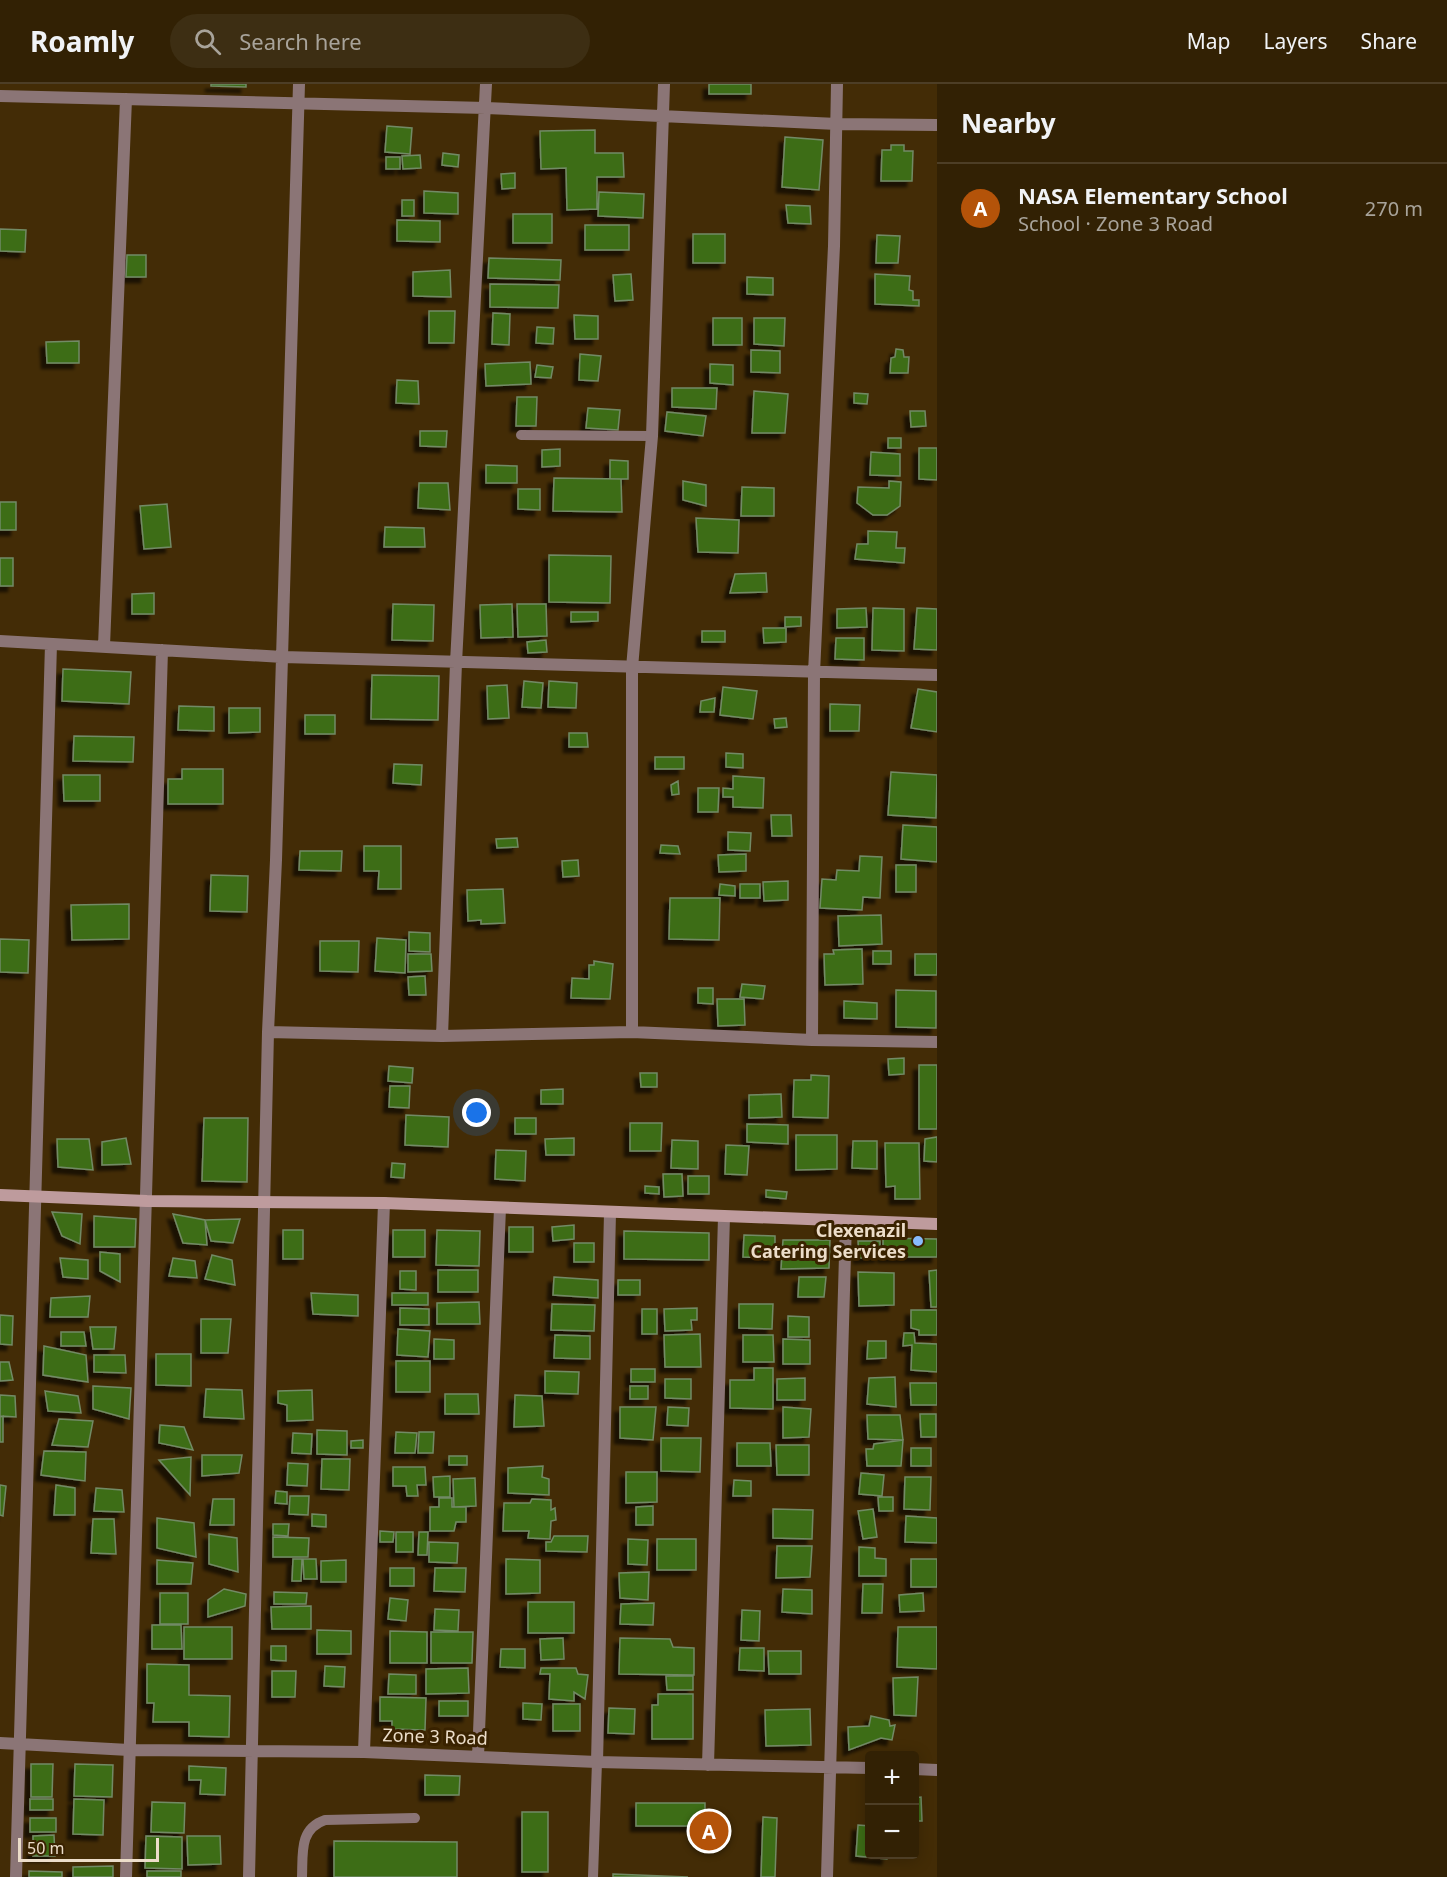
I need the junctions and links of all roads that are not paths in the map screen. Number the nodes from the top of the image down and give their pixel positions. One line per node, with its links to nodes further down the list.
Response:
1 (299, 84): 7 (street)
2 (486, 84): 8 (street)
3 (664, 84): 9 (street)
4 (837, 84): 10 (street)
5 (0, 96): 6 (street)
6 (126, 99): 7 (street); 16 (street)
7 (298, 104): 8 (street); 18 (street)
8 (486, 108): 9 (street); 19 (street)
9 (663, 115): 10 (street); 13 (street)
10 (837, 124): 11 (street); 21 (street)
11 (937, 125)
12 (520, 435): 13 (lane)
13 (651, 436): 20 (street)
14 (0, 641): 15 (street)
15 (51, 644): 16 (street); 29 (street)
16 (104, 646): 17 (street)
17 (162, 650): 18 (street); 30 (street)
18 (282, 657): 19 (street); 23 (street)
19 (456, 663): 20 (street); 25 (street)
20 (632, 668): 21 (street); 24 (street)
21 (814, 673): 22 (street); 26 (street)
22 (937, 675)
23 (268, 1032): 25 (street); 31 (street)
24 (633, 1032): 25 (street); 26 (street)
25 (442, 1036)
26 (813, 1040): 27 (street)
27 (937, 1042)
28 (0, 1195): 29 (street)
29 (35, 1196): 30 (street); 39 (street)
30 (147, 1201): 31 (street); 40 (street)
31 (265, 1202): 32 (street); 41 (street)
32 (384, 1203): 33 (street); 42 (street)
33 (500, 1208): 34 (street); 43 (street)
34 (610, 1213): 35 (street); 44 (street)
35 (724, 1217): 36 (street); 45 (street)
36 (846, 1221): 37 (street); 46 (street)
37 (937, 1224)
38 (0, 1743): 39 (street, Zone 3 Road)
39 (20, 1744): 40 (street, Zone 3 Road); 51 (street)
40 (129, 1750): 41 (street, Zone 3 Road); 52 (street)
41 (250, 1750): 42 (street, Zone 3 Road); 53 (street)
42 (364, 1752): 43 (street, Zone 3 Road)
43 (478, 1757): 44 (street, Zone 3 Road)
44 (597, 1762): 45 (street, Zone 3 Road); 55 (lane)
45 (708, 1765): 46 (street, Zone 3 Road)
46 (831, 1767): 47 (street, Zone 3 Road); 56 (street)
47 (865, 1768)
48 (919, 1770): 49 (street)
49 (937, 1770)
50 (415, 1818): 54 (lane)
51 (16, 1877)
52 (126, 1877)
53 (249, 1877)
54 (302, 1877)
55 (594, 1877)
56 (827, 1877)

